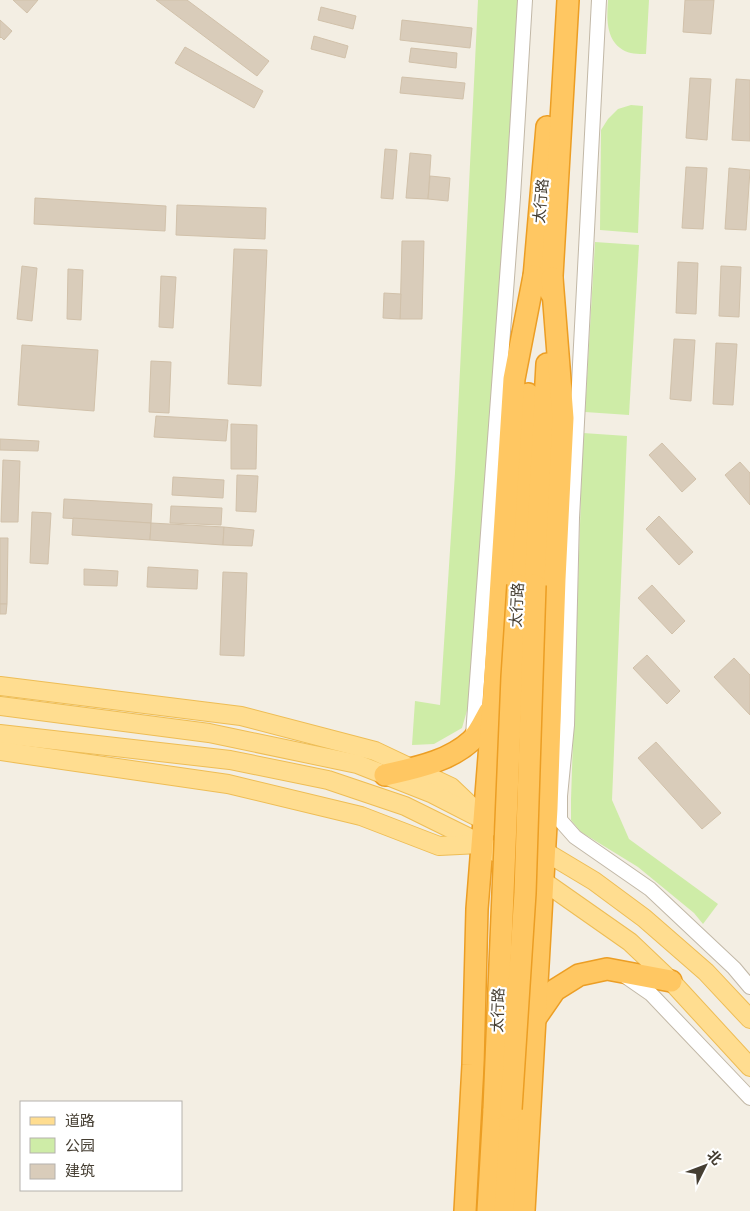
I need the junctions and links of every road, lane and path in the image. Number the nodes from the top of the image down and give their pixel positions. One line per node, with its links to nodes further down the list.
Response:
1 (525, 0): 10 (lane)
2 (556, 0): 5 (highway, 太行路)
3 (568, 0): 5 (highway, 太行路)
4 (599, 0): 20 (lane)
5 (543, 277): 8 (highway); 16 (highway); 25 (highway, 太行路, bridge)
6 (0, 686): 12 (main road)
7 (0, 706): 13 (main road)
8 (493, 706): 10 (highway); 14 (highway)
9 (0, 734): 15 (main road)
10 (473, 740): 12 (highway)
11 (0, 751): 15 (main road)
12 (412, 768): 13 (highway); 14 (main road)
13 (385, 775): 14 (main road)
14 (484, 820): 15 (highway); 16 (main road)
15 (482, 844): 17 (main road); 26 (highway)
16 (544, 851): 17 (highway); 22 (main road)
17 (542, 881): 19 (main road); 21 (highway)
18 (590, 973): 19 (highway); 21 (highway); 24 (lane)
19 (671, 981): 23 (main road)
20 (750, 987)
21 (535, 1019): 31 (highway)
22 (750, 1019)
23 (750, 1067)
24 (750, 1098)
25 (503, 1109): 29 (highway, 太行路); 30 (highway, 太行路)
26 (470, 1117): 27 (main road); 28 (highway)
27 (455, 1211)
28 (465, 1211)
29 (488, 1211)
30 (505, 1211)
31 (526, 1211)

